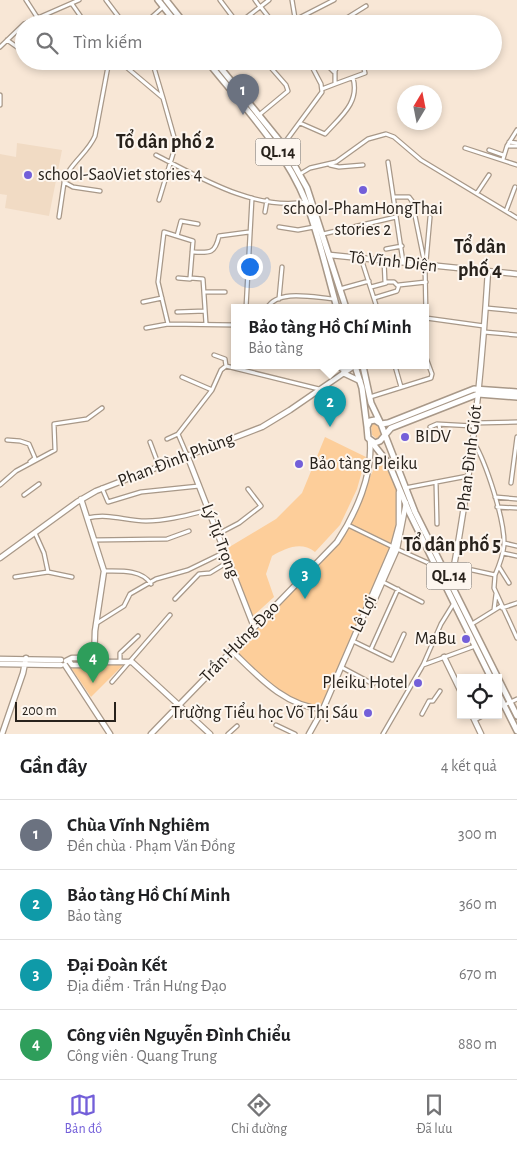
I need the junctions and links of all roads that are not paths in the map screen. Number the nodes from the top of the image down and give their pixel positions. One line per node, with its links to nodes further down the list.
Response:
1 (26, 0): 15 (street)
2 (80, 0): 11 (street)
3 (106, 0): 18 (street)
4 (158, 0): 13 (main road)
5 (166, 0): 21 (main road)
6 (220, 0): 22 (street)
7 (255, 0): 14 (street)
8 (269, 0): 14 (street)
9 (292, 0): 25 (street)
10 (334, 0): 26 (street)
11 (72, 4): 16 (street); 17 (street)
12 (366, 6): 27 (street)
13 (164, 7): 19 (street); 20 (main road)
14 (260, 7): 23 (street); 24 (street)
15 (36, 15)
16 (42, 15)
17 (80, 15)
18 (117, 15)
19 (155, 15)
20 (170, 15)
21 (178, 15)
22 (231, 15)
23 (250, 15)
24 (267, 15)
25 (294, 15)
26 (307, 15)
27 (352, 15)
28 (15, 32): 29 (street)
29 (7, 40): 30 (street); 31 (street)
30 (1, 44)
31 (15, 46)
32 (107, 70): 68 (street)
33 (130, 70): 48 (street)
34 (155, 70): 48 (street)
35 (218, 70): 42 (main road)
36 (223, 70): 50 (main road, QL.14)
37 (273, 70): 50 (street)
38 (313, 70): 46 (street)
39 (332, 70): 43 (street)
40 (336, 70): 43 (street)
41 (364, 70): 44 (street)
42 (215, 72): 76 (main road, QL.14)
43 (335, 73): 45 (street)
44 (353, 78): 45 (street); 51 (street)
45 (335, 84): 46 (street)
46 (322, 89): 51 (street)
47 (0, 95): 49 (street)
48 (163, 98): 61 (street)
49 (0, 105)
50 (259, 115): 55 (main road, QL.14)
51 (300, 123): 55 (street)
52 (517, 130): 54 (street)
53 (517, 143): 54 (street)
54 (508, 144): 56 (street); 60 (street)
55 (283, 145): 66 (main road, QL.14)
56 (517, 146)
57 (465, 148): 60 (street)
58 (489, 150): 60 (street)
59 (156, 155): 61 (street)
60 (503, 157): 65 (street)
61 (169, 162): 72 (street); 74 (street)
62 (388, 162): 73 (street)
63 (329, 165): 64 (street); 66 (street); 71 (street)
64 (363, 165)
65 (517, 165)
66 (300, 174): 88 (main road, QL.14)
67 (489, 175): 71 (street)
68 (64, 182): 70 (street); 81 (street)
69 (515, 187): 78 (street)
70 (100, 191)
71 (477, 193): 78 (street)
72 (252, 198): 75 (street); 87 (street)
73 (394, 198): 77 (street); 80 (street)
74 (159, 200)
75 (266, 200): 76 (street); 79 (street)
76 (306, 202): 86 (main road, QL.14)
77 (414, 210): 80 (street); 98 (street)
78 (506, 211): 83 (street)
79 (265, 212)
80 (395, 215): 88 (street); 90 (street)
81 (59, 217)
82 (430, 217): 98 (street)
83 (517, 218)
84 (198, 224): 89 (street)
85 (279, 227): 86 (street)
86 (314, 227): 94 (main road, QL.14)
87 (249, 232): 92 (street); 117 (street)
88 (323, 234): 93 (main road, QL.14)
89 (177, 236): 92 (street); 112 (street)
90 (402, 246): 91 (street); 97 (street)
91 (386, 249)
92 (192, 252): 103 (street)
93 (330, 255): 94 (main road); 95 (street, Tô Vĩnh Diện); 109 (main road, QL.14)
94 (323, 257): 115 (main road, QL.14)
95 (360, 258): 96 (street, Tô Vĩnh Diện); 104 (street)
96 (384, 260): 97 (street, Tô Vĩnh Diện); 106 (street)
97 (403, 262): 98 (street, Tô Vĩnh Diện)
98 (425, 265): 100 (street, Tô Vĩnh Diện); 105 (street)
99 (282, 267): 114 (street)
100 (488, 271): 101 (street, Tô Vĩnh Diện); 123 (street, Phan Đình Giót)
101 (517, 274)
102 (178, 278): 103 (street)
103 (190, 279): 110 (street)
104 (369, 281): 108 (street); 109 (street)
105 (426, 282): 107 (street); 122 (street)
106 (386, 283): 107 (street); 108 (street)
107 (398, 286): 113 (street)
108 (370, 287): 113 (street)
109 (340, 289): 120 (main road, QL.14)
110 (204, 292): 111 (street); 124 (street)
111 (225, 292)
112 (162, 298): 116 (street); 128 (street)
113 (374, 298): 121 (street)
114 (279, 299): 115 (street); 118 (street)
115 (334, 299): 119 (main road, QL.14)
116 (143, 302)
117 (246, 304)
118 (272, 304)
119 (336, 304)
120 (345, 304)
121 (376, 304)
122 (426, 304)
123 (486, 308): 125 (street); 131 (street, Phan Đình Giót)
124 (205, 311): 126 (street); 129 (street)
125 (517, 311)
126 (177, 312)
127 (429, 318): 131 (street)
128 (168, 324): 129 (street); 132 (street)
129 (206, 324): 130 (street)
130 (231, 325)
131 (484, 326): 133 (street, Phan Đình Giót)
132 (146, 328)
133 (484, 332): 134 (street); 149 (street, Phan Đình Giót)
134 (517, 335)
135 (214, 355): 136 (street)
136 (226, 366): 138 (street); 147 (street)
137 (429, 366): 146 (street)
138 (231, 367)
139 (247, 369): 148 (street)
140 (356, 369): 145 (main road)
141 (364, 369): 151 (main road)
142 (396, 369): 146 (street)
143 (346, 370): 145 (street); 148 (street, Phan Đình Phùng)
144 (182, 377): 147 (street)
145 (360, 380): 158 (main road)
146 (401, 387): 151 (street)
147 (212, 390): 160 (street)
148 (320, 390): 169 (street, Phan Đình Phùng)
149 (478, 391): 150 (main road); 152 (main road); 155 (main road); 157 (street, Phan Đình Giót); 161 (main road)
150 (517, 392)
151 (370, 397): 155 (main road)
152 (517, 397)
153 (102, 408): 172 (street)
154 (517, 422): 157 (street)
155 (380, 424): 158 (main road); 161 (main road)
156 (439, 425): 157 (street); 159 (street); 162 (street)
157 (473, 425): 165 (street, Phan Đình Giót)
158 (367, 427): 167 (main road)
159 (430, 427)
160 (178, 434): 164 (street); 169 (street)
161 (384, 435): 167 (main road); 181 (main road, QL.14)
162 (441, 435)
163 (517, 437): 171 (street)
164 (167, 439)
165 (472, 439): 173 (street, Phan Đình Giót); 183 (street)
166 (7, 440): 172 (street)
167 (370, 440): 181 (main road, QL.14); 192 (street, Trần Hưng Đạo)
168 (150, 442): 170 (street)
169 (187, 455): 170 (street, Phan Đình Phùng); 178 (street, Lý Tự Trọng)
170 (159, 466): 179 (street, Phan Đình Phùng)
171 (515, 468): 175 (street)
172 (19, 470): 177 (street)
173 (468, 476): 174 (street); 205 (street, Phan Đình Giót)
174 (436, 482): 181 (street); 191 (street)
175 (511, 483)
176 (39, 484): 182 (street)
177 (0, 485)
178 (199, 486): 179 (street); 189 (street, Lý Tự Trọng)
179 (102, 488): 184 (street, Phan Đình Phùng)
180 (248, 489): 195 (street)
181 (403, 490): 186 (main road); 186 (main road, QL.14); 199 (street, Lê Lợi); 207 (main road, QL.14)
182 (24, 495)
183 (495, 497): 185 (street); 187 (street)
184 (80, 500): 190 (street); 194 (street, Phan Đình Phùng)
185 (517, 500)
186 (406, 503): 199 (street); 207 (main road, QL.14)
187 (497, 507): 188 (street); 197 (street)
188 (517, 508)
189 (208, 510): 190 (street); 195 (street, Lý Tự Trọng)
190 (87, 518): 196 (street)
191 (437, 524)
192 (348, 525): 199 (street); 227 (street, Trần Hưng Đạo)
193 (190, 531): 196 (street)
194 (34, 532): 203 (street, Phan Đình Phùng); 209 (street)
195 (218, 534): 200 (street, Lý Tự Trọng)
196 (95, 540): 208 (street)
197 (504, 543): 198 (street); 201 (street)
198 (517, 546)
199 (395, 548): 207 (street); 213 (street); 231 (street, Lê Lợi)
200 (224, 552): 204 (street, Lý Tự Trọng); 215 (street)
201 (503, 553): 202 (street); 206 (street)
202 (517, 556)
203 (0, 558)
204 (228, 562): 218 (street); 227 (street, Lý Tự Trọng)
205 (454, 566): 207 (street); 210 (street)
206 (498, 566): 210 (street); 214 (street)
207 (441, 570): 220 (main road, QL.14); 226 (main road, QL.14)
208 (104, 571): 215 (street); 225 (street)
209 (48, 572): 211 (street); 212 (street)
210 (495, 576): 217 (street)
211 (15, 577)
212 (72, 578)
213 (383, 582): 216 (street); 231 (street)
214 (509, 583)
215 (150, 584): 225 (street)
216 (398, 589): 219 (street); 233 (street)
217 (496, 593): 222 (street); 223 (street)
218 (175, 598)
219 (422, 602)
220 (454, 603): 232 (main road, QL.14); 243 (street)
221 (517, 603): 222 (street)
222 (502, 607): 223 (street); 230 (street)
223 (494, 610): 226 (street)
224 (170, 615): 241 (street)
225 (96, 623): 239 (street)
226 (472, 624): 252 (main road, QL.14)
227 (254, 627): 234 (street, Trần Hưng Đạo)
228 (404, 634): 233 (street)
229 (138, 636): 240 (street)
230 (517, 638)
231 (353, 642): 233 (street); 244 (street); 255 (street, Lê Lợi)
232 (475, 645): 235 (street); 245 (main road, QL.14)
233 (371, 649)
234 (231, 650): 254 (street, Trần Hưng Đạo); 255 (street)
235 (444, 657): 243 (street); 248 (street)
236 (0, 658): 237 (street)
237 (25, 661): 238 (street); 242 (street); 262 (street)
238 (64, 662): 239 (street); 239 (street); 263 (street)
239 (94, 662): 240 (street)
240 (120, 662): 241 (street)
241 (132, 662): 246 (street); 254 (street)
242 (0, 664)
243 (423, 664): 269 (street)
244 (342, 668): 247 (street); 255 (street)
245 (489, 674)
246 (112, 682)
247 (373, 684)
248 (457, 684)
249 (440, 691): 256 (street)
250 (517, 699): 252 (street)
251 (502, 701): 253 (main road)
252 (510, 702): 253 (street); 257 (main road, QL.14)
253 (504, 705): 261 (main road)
254 (179, 706): 264 (street, Trần Hưng Đạo); 265 (street)
255 (323, 709): 268 (street, Lê Lợi)
256 (422, 714)
257 (517, 716)
258 (474, 719): 270 (street)
259 (276, 725): 267 (street)
260 (237, 726): 266 (street)
261 (517, 731)
262 (2, 734)
263 (110, 734)
264 (151, 734)
265 (210, 734)
266 (228, 734)
267 (295, 734)
268 (309, 734)
269 (383, 734)
270 (481, 734)

